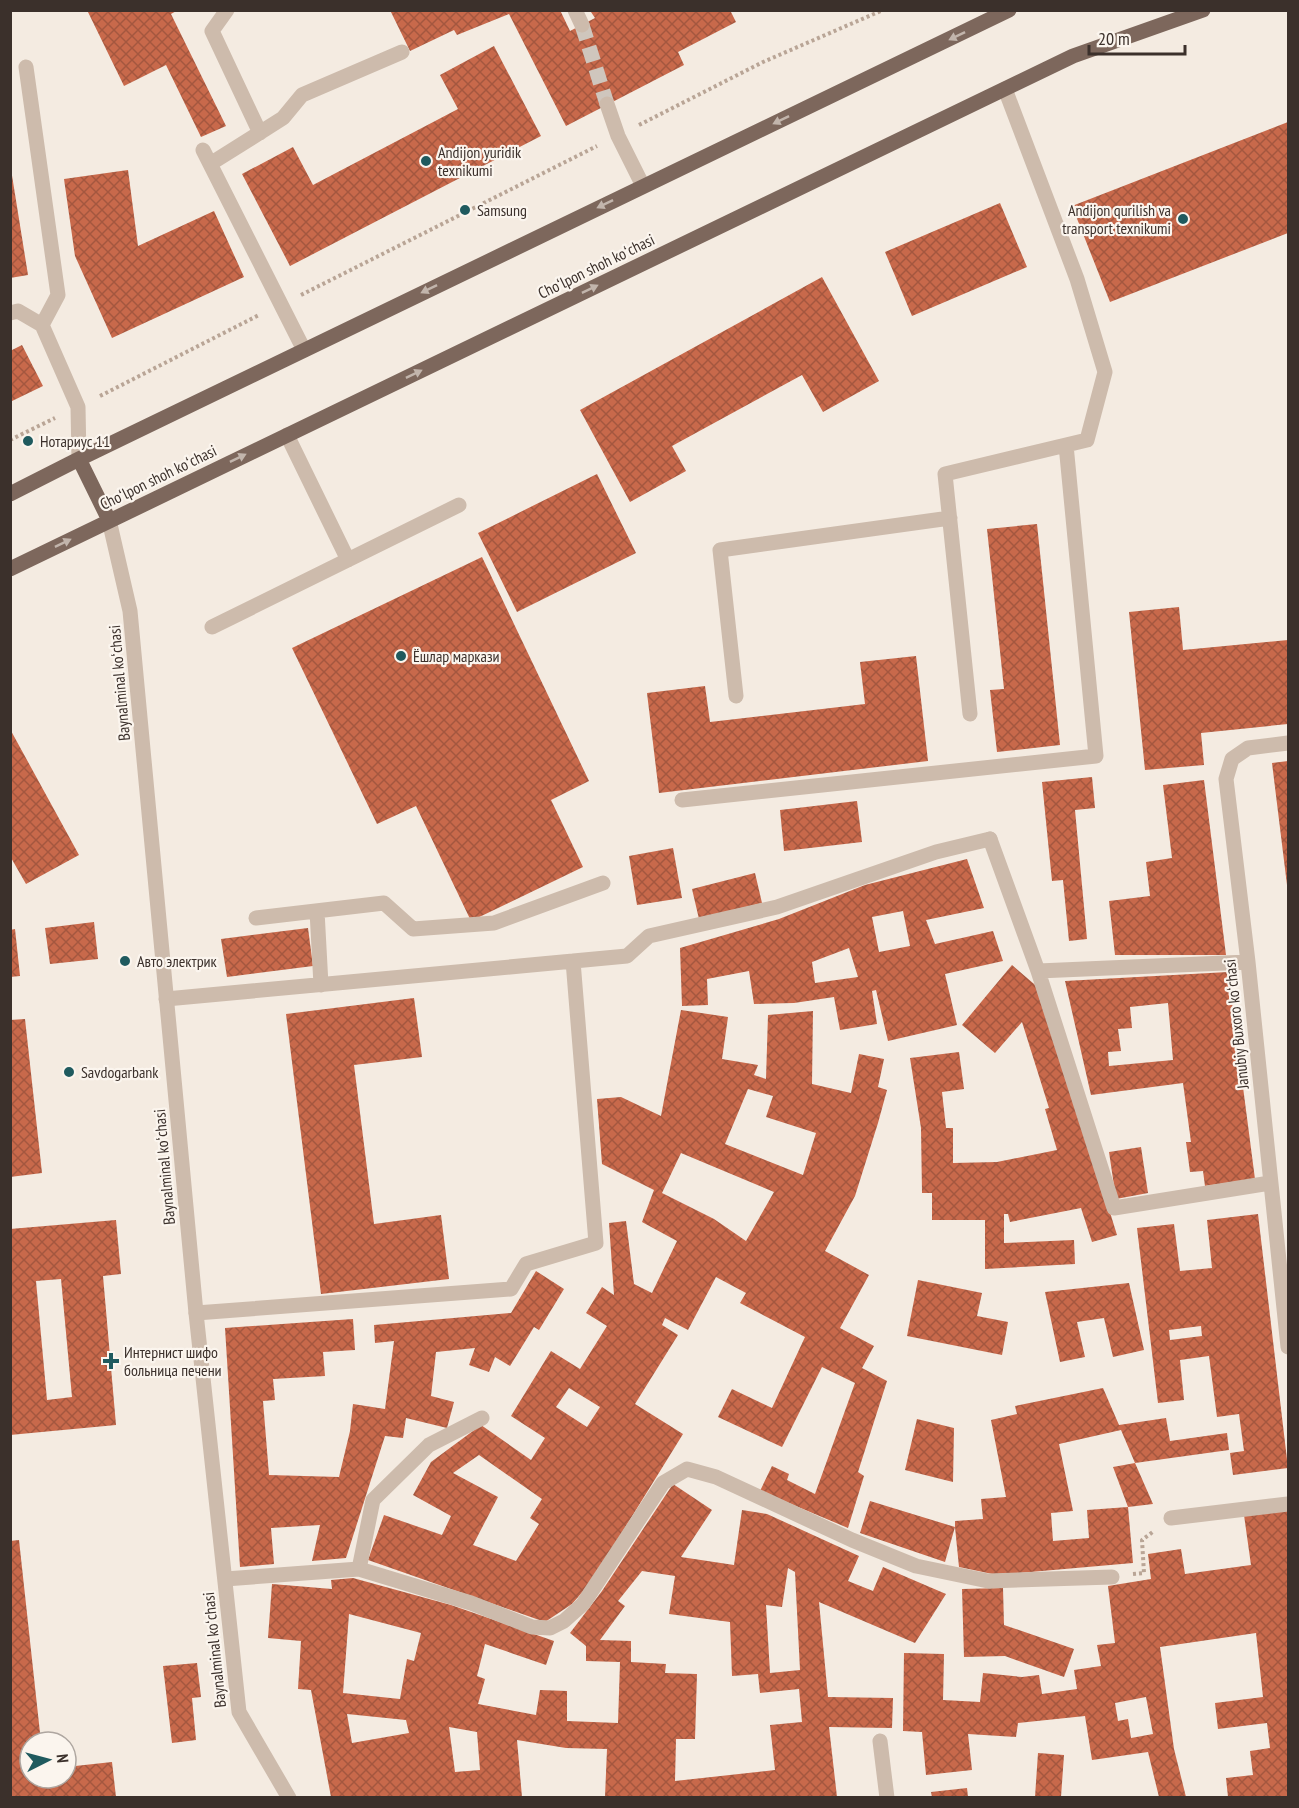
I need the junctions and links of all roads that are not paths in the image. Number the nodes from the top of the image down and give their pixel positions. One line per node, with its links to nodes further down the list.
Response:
1 (227, 10): 10 (street)
2 (575, 10): 5 (street)
3 (1009, 10): 11 (main road, one-way to 11)
4 (1203, 10): 8 (main road, Choʻlpon shoh koʻchasi)
5 (582, 25)
6 (402, 52): 10 (street)
7 (26, 67): 13 (street)
8 (1005, 89): 15 (main road, Choʻlpon shoh koʻchasi, one-way to 8); 16 (street)
9 (607, 104): 11 (street)
10 (260, 133): 14 (street)
11 (643, 186): 14 (main road, one-way to 14)
12 (10, 313): 13 (street)
13 (42, 325): 17 (street)
14 (304, 350): 17 (main road)
15 (287, 435): 21 (main road, Choʻlpon shoh koʻchasi, one-way to 15); 22 (street)
16 (1066, 445): 20 (street); 28 (street)
17 (79, 459): 18 (main road); 21 (main road)
18 (10, 494)
19 (459, 505): 22 (street)
20 (950, 518): 25 (street); 26 (street)
21 (110, 520): 23 (main road, Choʻlpon shoh koʻchasi, one-way to 21); 36 (street, Baynalminal koʻchasi)
22 (348, 560): 24 (street)
23 (10, 569)
24 (212, 627)
25 (736, 696)
26 (970, 714)
27 (1288, 743): 33 (street, Janubiy Buxoro koʻchasi)
28 (682, 800)
29 (603, 883): 30 (street)
30 (317, 911): 31 (street); 35 (street)
31 (256, 918)
32 (573, 961): 34 (street); 35 (street); 38 (street)
33 (1248, 962): 34 (street); 37 (street, Janubiy Buxoro koʻchasi)
34 (1038, 972): 37 (street)
35 (321, 985): 36 (street)
36 (166, 999): 38 (street, Baynalminal koʻchasi)
37 (1270, 1183): 39 (street, Janubiy Buxoro koʻchasi)
38 (196, 1313): 45 (street, Baynalminal koʻchasi)
39 (1288, 1347)
40 (482, 1418): 43 (street)
41 (1288, 1504): 42 (street)
42 (1171, 1518)
43 (359, 1569): 44 (street); 45 (street)
44 (1112, 1577)
45 (225, 1579): 47 (street, Baynalminal koʻchasi)
46 (880, 1741): 48 (street)
47 (289, 1797)
48 (888, 1797)

